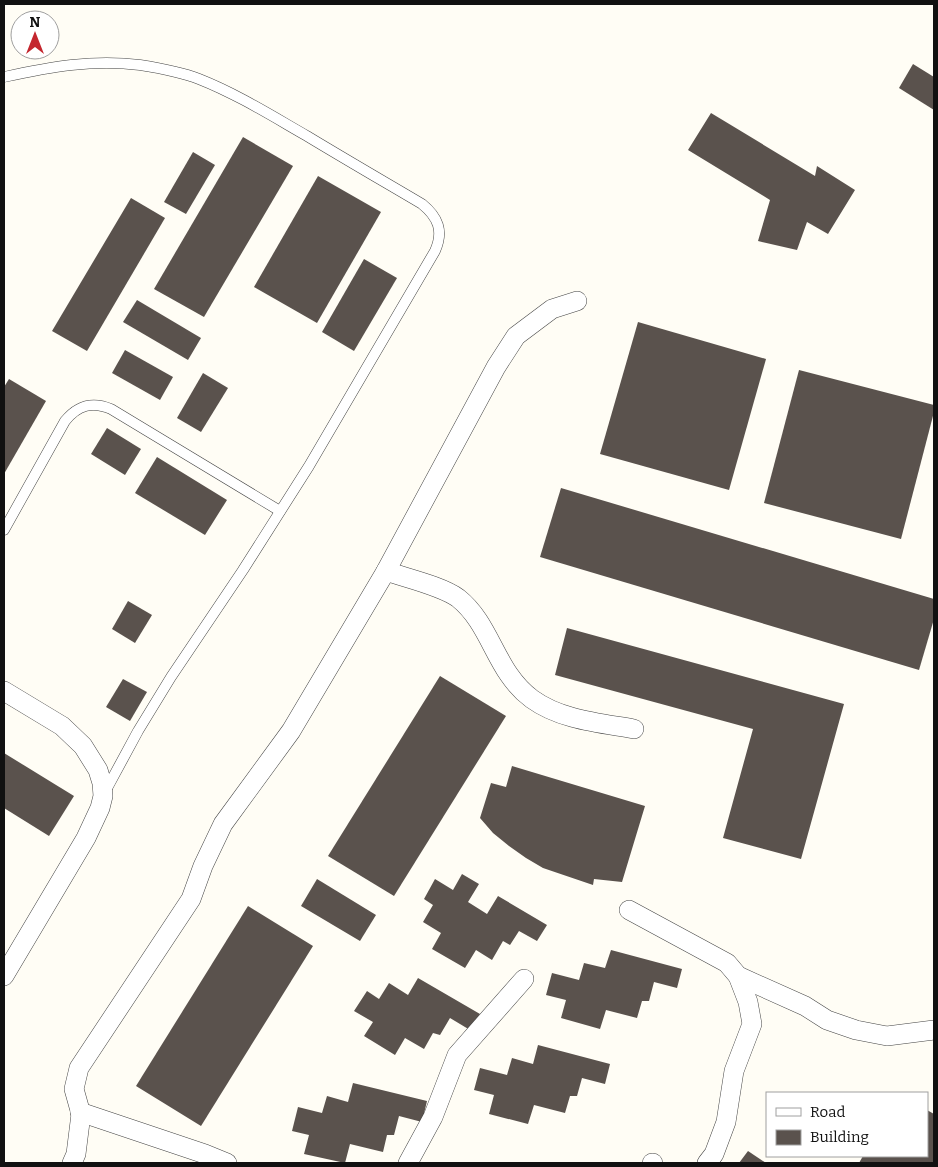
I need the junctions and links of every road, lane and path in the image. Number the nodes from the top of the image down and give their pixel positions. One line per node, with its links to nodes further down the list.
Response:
1 (4, 78): 3 (lane)
2 (577, 301): 5 (street)
3 (280, 511): 4 (lane); 8 (lane)
4 (4, 530)
5 (386, 571): 7 (street); 14 (street)
6 (4, 691): 8 (street)
7 (634, 729)
8 (103, 796): 10 (street)
9 (629, 910): 11 (street)
10 (4, 976)
11 (738, 976): 13 (street); 18 (street)
12 (524, 979): 17 (street)
13 (934, 1030)
14 (80, 1112): 15 (street); 16 (street)
15 (72, 1163)
16 (227, 1163)
17 (408, 1163)
18 (706, 1163)

